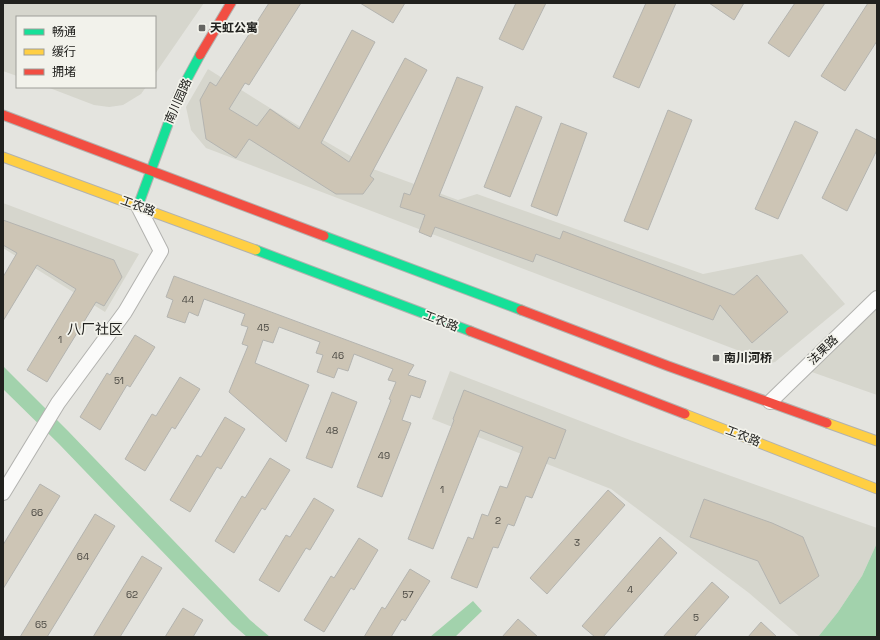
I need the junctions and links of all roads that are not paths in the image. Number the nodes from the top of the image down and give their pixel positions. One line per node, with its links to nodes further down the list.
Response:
1 (231, 3): 4 (main road, 南川园路)
2 (3, 115): 4 (main road)
3 (3, 157): 5 (main road, 工农路)
4 (150, 171): 5 (main road, 南川园路); 7 (main road)
5 (138, 206): 9 (main road, 工农路); 10 (street)
6 (877, 298): 7 (street, 法果路)
7 (770, 402): 8 (main road)
8 (877, 441)
9 (877, 489)
10 (3, 493)

